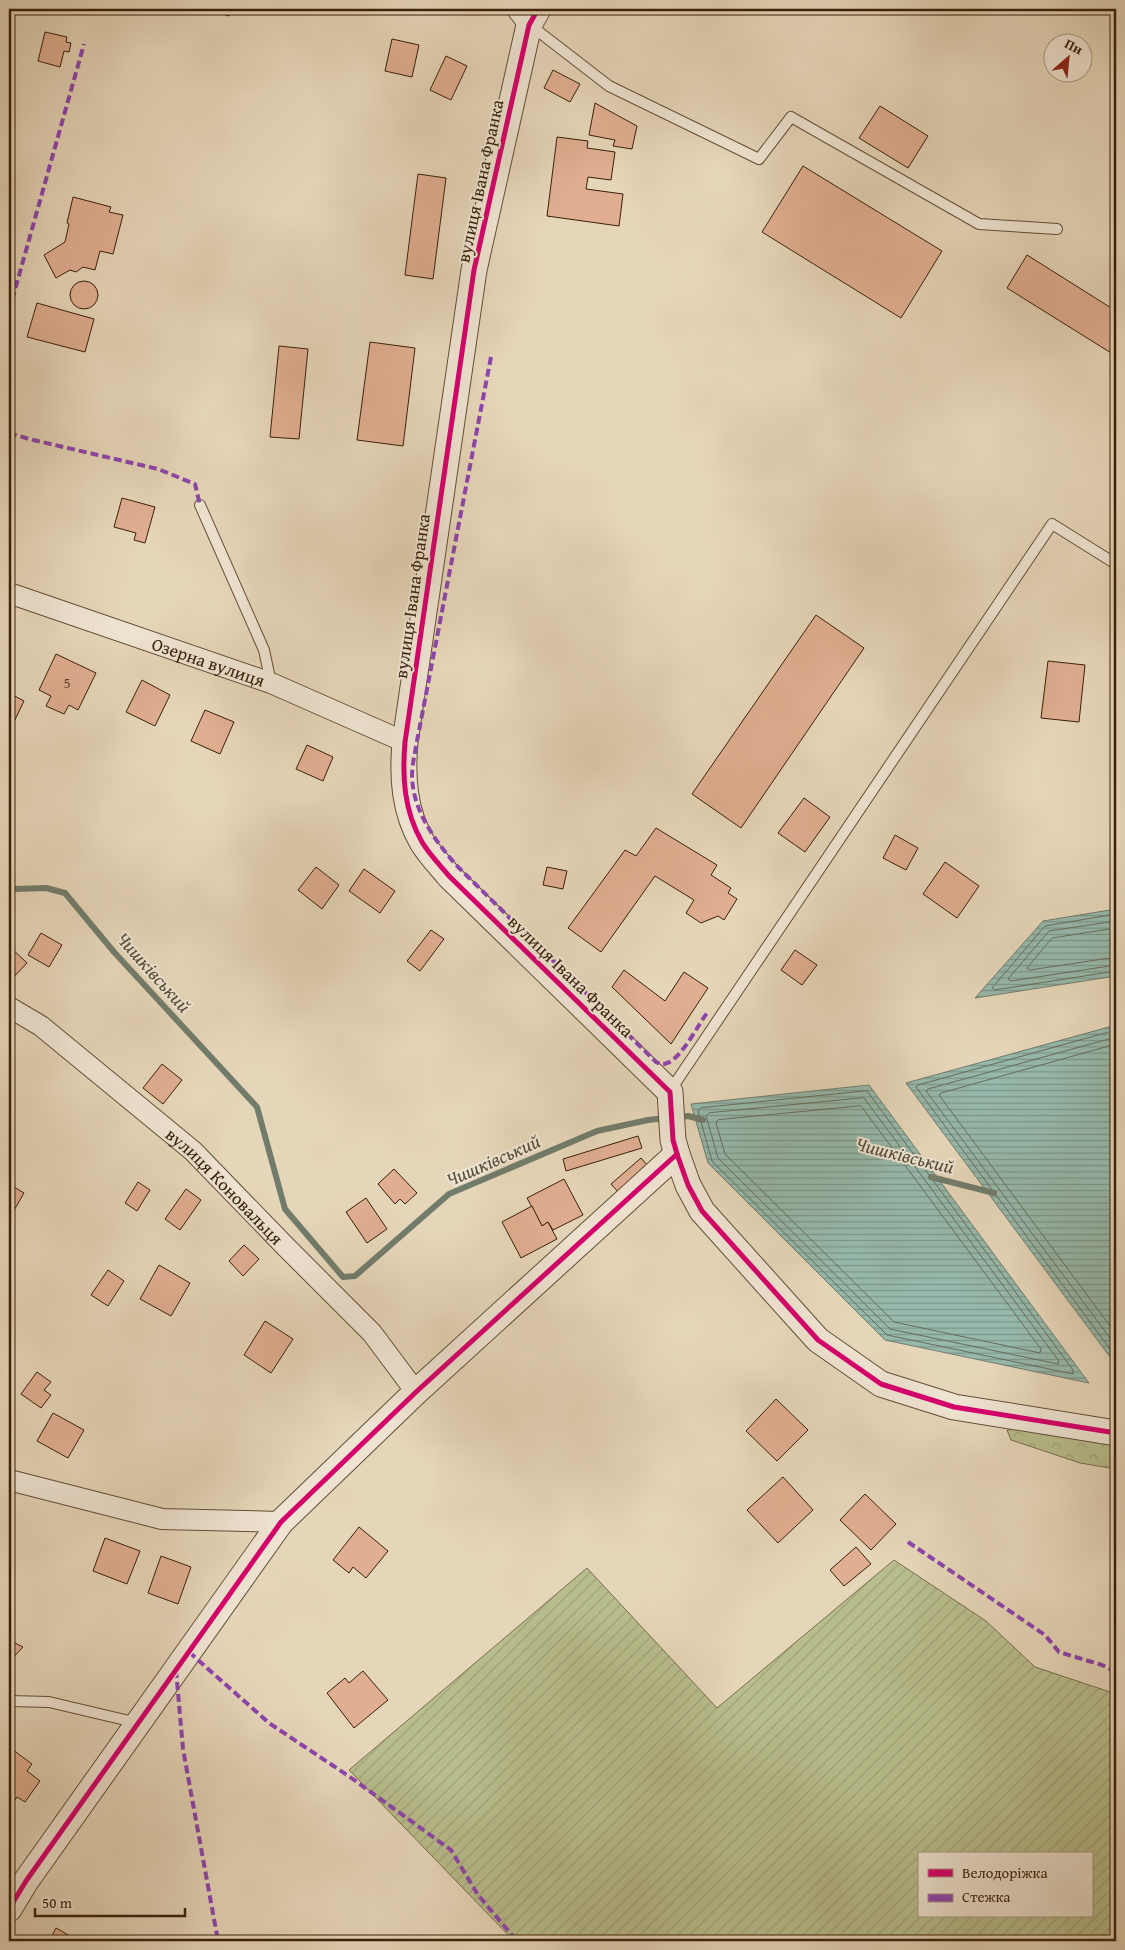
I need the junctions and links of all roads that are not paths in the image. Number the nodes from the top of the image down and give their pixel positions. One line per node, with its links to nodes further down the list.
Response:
1 (528, 14): 2 (lane); 7 (street, вулиця Івана Франка)
2 (1057, 229)
3 (200, 505): 6 (lane)
4 (1116, 564): 9 (lane)
5 (9, 593): 6 (street, Озерна вулиця)
6 (271, 683): 7 (street, Озерна вулиця)
7 (404, 742): 9 (street, вулиця Івана Франка)
8 (9, 1007): 11 (street, вулиця Коновальця)
9 (671, 1100): 10 (street)
10 (675, 1147): 11 (street); 12 (street)
11 (416, 1392): 14 (street)
12 (1116, 1433)
13 (9, 1480): 14 (street)
14 (281, 1522): 16 (street)
15 (9, 1701): 16 (lane)
16 (138, 1723): 17 (street)
17 (9, 1909)

